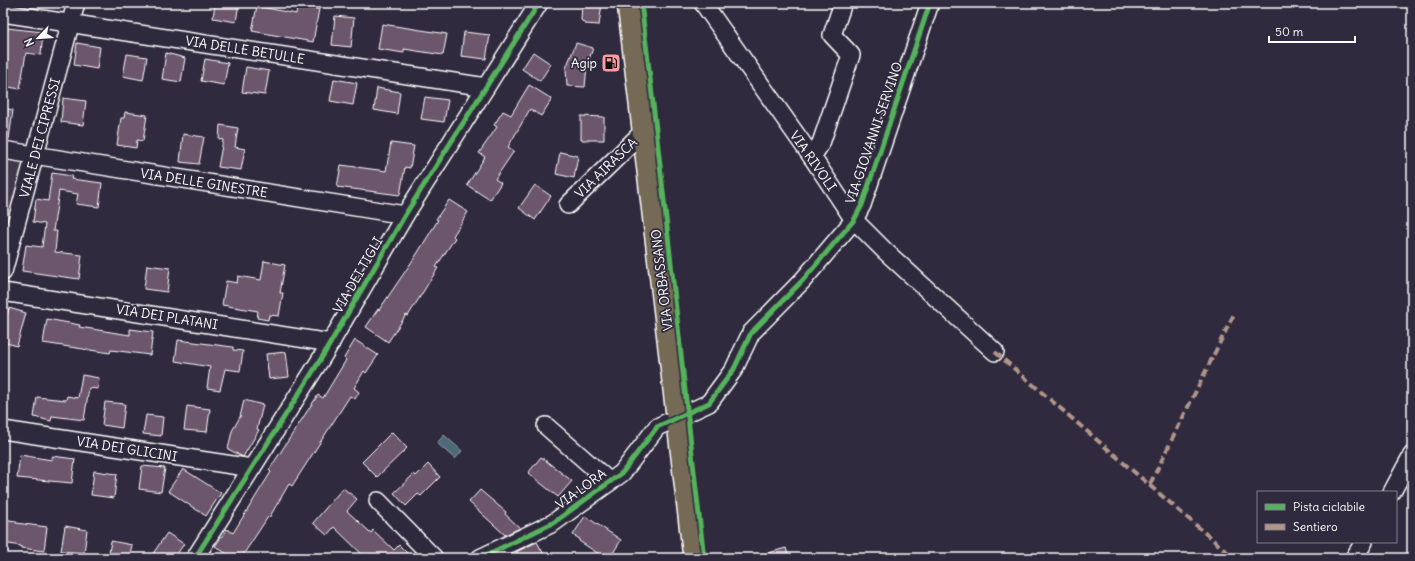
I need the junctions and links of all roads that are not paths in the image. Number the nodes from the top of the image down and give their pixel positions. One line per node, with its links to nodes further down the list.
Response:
1 (76, 3): 8 (street, VIALE DEI CIPRESSI)
2 (539, 3): 9 (street, VIA DEI TIGLI)
3 (628, 3): 10 (main road, VIA ORBASSANO)
4 (703, 3): 13 (street, VIA RIVOLI)
5 (843, 3): 13 (street)
6 (930, 3): 16 (street, VIA GIOVANNI SERVINO)
7 (3, 13): 8 (street, VIA DELLE BETULLE)
8 (71, 24): 9 (street, VIA DELLE BETULLE); 12 (street, VIALE DEI CIPRESSI)
9 (486, 87): 15 (street, VIA DEI TIGLI)
10 (644, 131): 14 (street, VIA AIRASCA); 21 (main road, VIA ORBASSANO)
11 (3, 150): 12 (street, VIA DELLE GINESTRE)
12 (35, 155): 15 (street, VIA DELLE GINESTRE); 17 (street, VIALE DEI CIPRESSI)
13 (812, 157): 16 (street, VIA RIVOLI)
14 (568, 205)
15 (405, 215): 19 (street, VIA DEI TIGLI)
16 (854, 220): 20 (street, VIA RIVOLI); 21 (street, VIA GIOVANNI SERVINO)
17 (3, 272)
18 (3, 292): 19 (street, VIA DEI PLATANI)
19 (331, 343): 25 (street, VIA DEI TIGLI)
20 (995, 352)
21 (678, 418): 26 (street, VIA LORA); 33 (main road, VIA ORBASSANO)
22 (546, 426): 26 (street, VIA LORA)
23 (3, 430): 25 (street, VIA DEI GLICINI)
24 (1412, 455): 27 (street)
25 (252, 468): 30 (street, VIA DEI TIGLI)
26 (610, 482): 32 (street, VIA LORA)
27 (1393, 491)
28 (378, 501): 31 (street)
29 (1363, 543): 34 (street)
30 (195, 558)
31 (434, 558)
32 (480, 558)
33 (694, 558)
34 (1354, 558)

